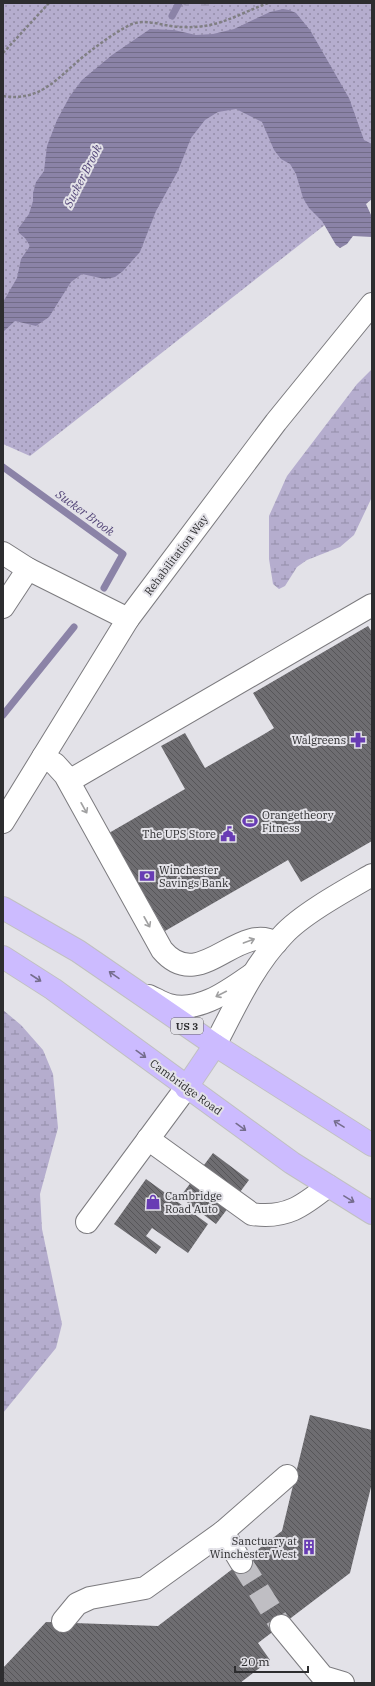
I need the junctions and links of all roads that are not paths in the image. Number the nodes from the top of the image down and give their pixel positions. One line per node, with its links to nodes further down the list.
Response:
1 (372, 304): 6 (street, Rehabilitation Way)
2 (3, 553): 3 (street)
3 (28, 569): 5 (street); 6 (street)
4 (372, 605): 8 (street)
5 (3, 607)
6 (128, 618): 7 (street, Rehabilitation Way)
7 (43, 757): 8 (street); 9 (street, Rehabilitation Way)
8 (69, 781): 12 (street, one-way to 12)
9 (3, 822)
10 (372, 876): 12 (street)
11 (3, 908): 15 (highway, US 3, one-way to 11)
12 (276, 943): 14 (street)
13 (3, 957): 17 (highway, Cambridge Road, one-way to 17)
14 (254, 973): 15 (street, one-way to 15); 16 (street)
15 (136, 991): 16 (highway, US 3)
16 (215, 1045): 17 (highway); 19 (highway, US 3, one-way to 16)
17 (186, 1088): 18 (street); 20 (highway, Cambridge Road, one-way to 20)
18 (148, 1139): 20 (street); 22 (street)
19 (372, 1145)
20 (328, 1186): 21 (highway, Cambridge Road, one-way to 21)
21 (372, 1213)
22 (87, 1222)
23 (287, 1476): 24 (street)
24 (223, 1532): 25 (street); 26 (street)
25 (241, 1562)
26 (63, 1621)
27 (281, 1626): 28 (street)
28 (343, 1683)

